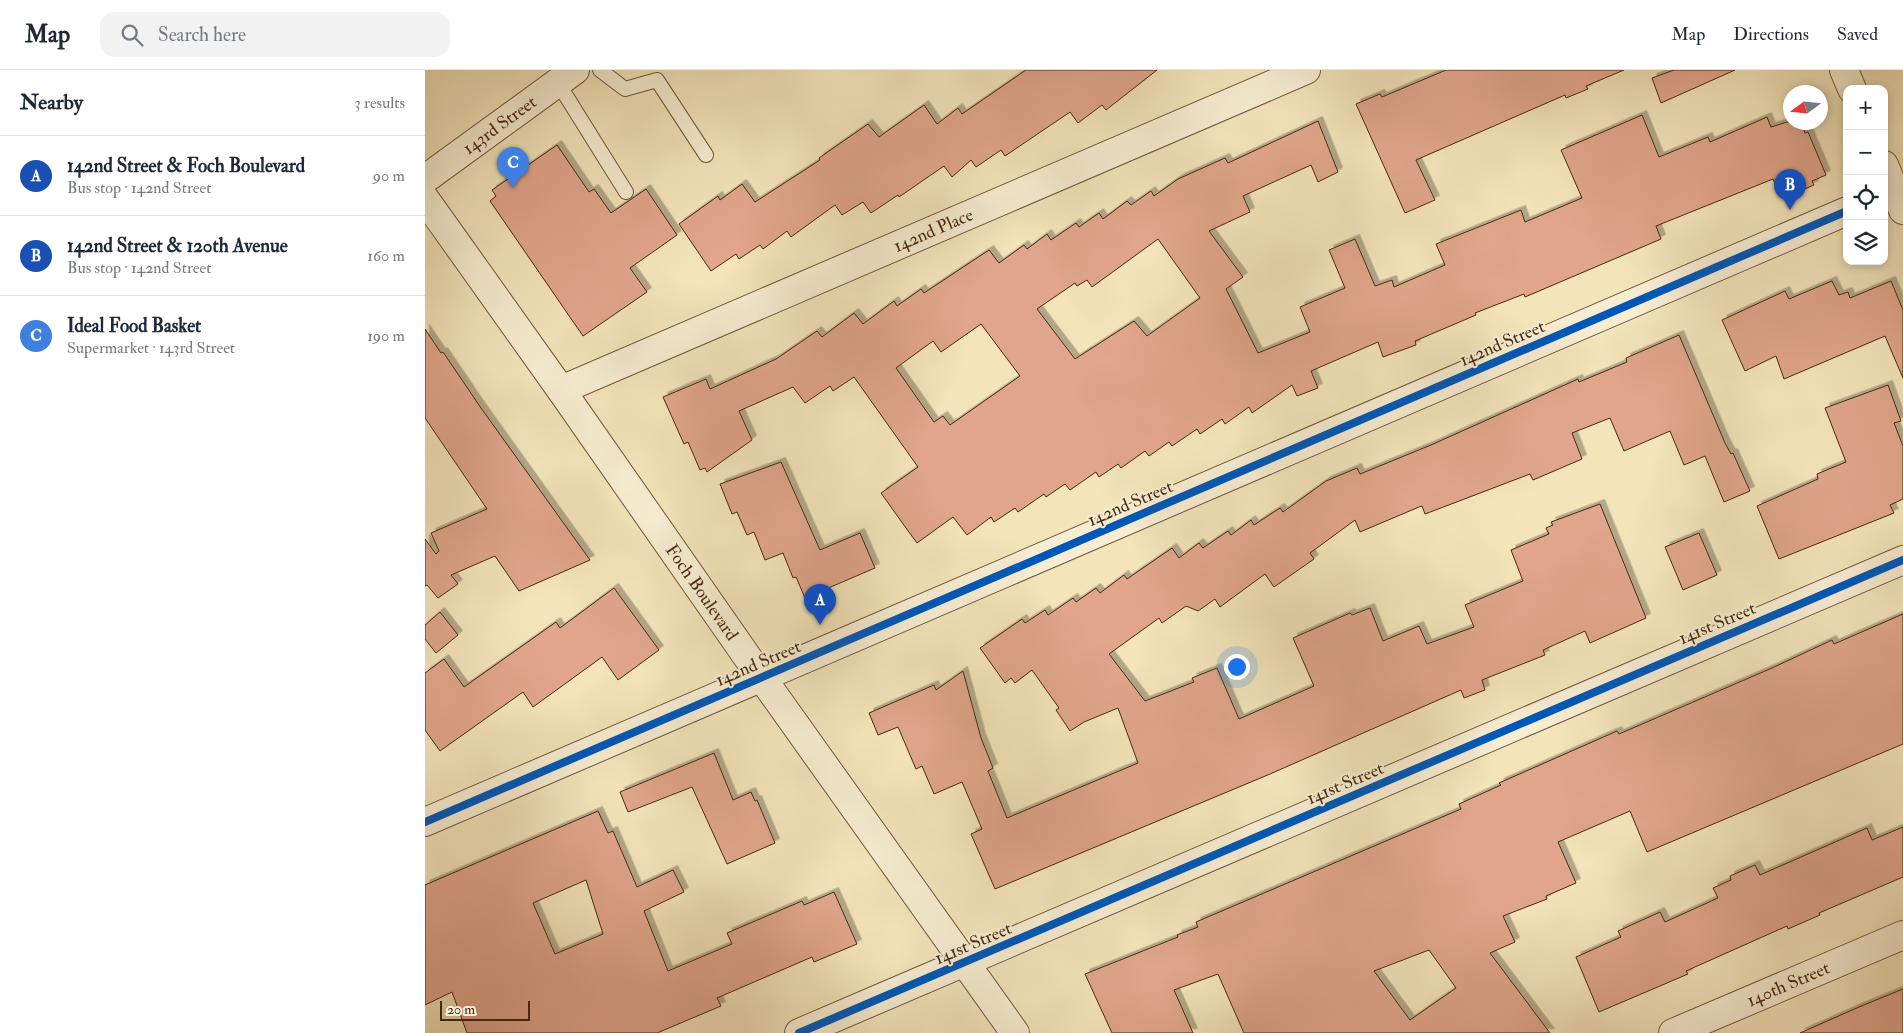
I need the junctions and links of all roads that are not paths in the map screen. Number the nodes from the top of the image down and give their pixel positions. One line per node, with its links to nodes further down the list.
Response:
1 (600, 70): 6 (lane)
2 (1306, 70): 13 (street, 142nd Place)
3 (1844, 70): 5 (street)
4 (567, 77): 8 (street, 143rd Street); 9 (lane)
5 (1850, 85)
6 (706, 155)
7 (1888, 175): 10 (street)
8 (425, 179)
9 (626, 192)
10 (1896, 196)
11 (425, 199): 13 (street, Foch Boulevard)
12 (1843, 213): 15 (street, 142nd Street)
13 (561, 390): 15 (street, Foch Boulevard)
14 (1903, 560): 18 (street, 141st Street)
15 (762, 678): 16 (street, 142nd Street); 18 (street, Foch Boulevard)
16 (425, 822)
17 (1903, 935): 21 (street, 140th Street)
18 (965, 962): 19 (street, 141st Street); 20 (street, Foch Boulevard)
19 (799, 1033)
20 (1015, 1033)
21 (1673, 1033)

